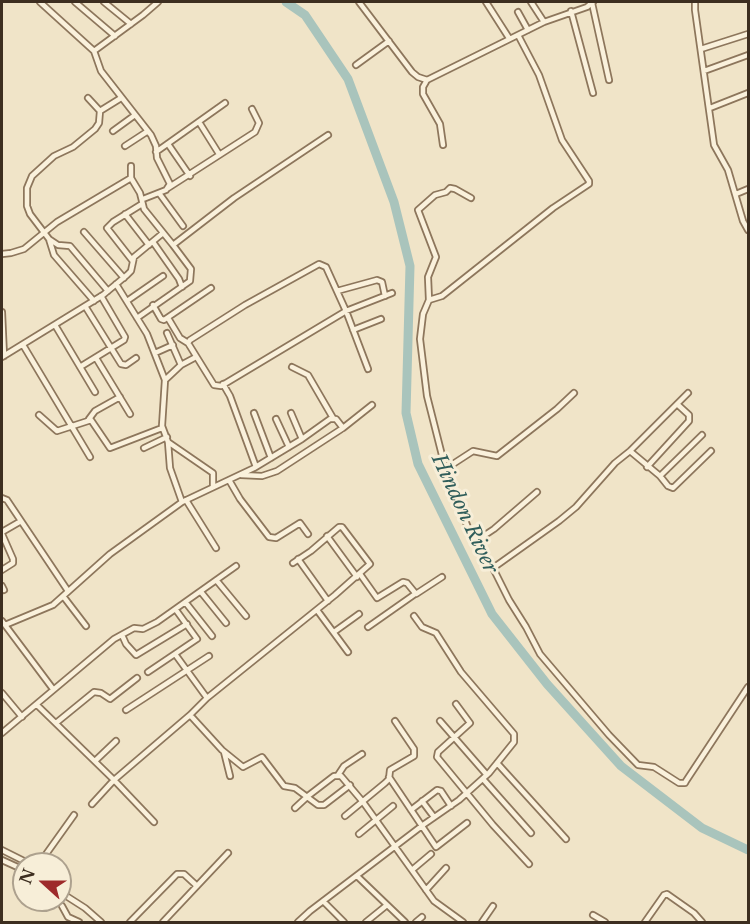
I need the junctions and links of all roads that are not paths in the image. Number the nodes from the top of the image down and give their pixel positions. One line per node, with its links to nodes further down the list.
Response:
1 (40, 2): 23 (street)
2 (75, 2): 19 (street)
3 (104, 2): 15 (street)
4 (158, 2): 15 (street)
5 (359, 2): 21 (street)
6 (486, 2): 20 (street)
7 (531, 2): 14 (street)
8 (576, 2): 11 (street)
9 (593, 2): 11 (street); 28 (street)
10 (696, 2): 22 (street)
11 (579, 9): 12 (street)
12 (571, 11): 14 (street); 29 (street)
13 (518, 12): 16 (street)
14 (544, 22): 16 (street)
15 (131, 24): 19 (street)
16 (528, 30): 18 (street)
17 (748, 34): 22 (street)
18 (518, 35): 20 (street); 77 (street)
19 (115, 36): 23 (street)
20 (509, 38): 27 (street)
21 (388, 41): 25 (street); 27 (street)
22 (701, 49): 26 (street)
23 (94, 51): 32 (street)
24 (748, 55): 26 (street)
25 (356, 65)
26 (704, 71): 34 (street)
27 (427, 80): 43 (street)
28 (609, 80)
29 (593, 93)
30 (748, 93): 34 (street)
31 (88, 98): 36 (street)
32 (121, 98): 36 (street); 37 (street)
33 (225, 103): 38 (street)
34 (710, 108): 53 (street)
35 (252, 109): 46 (street)
36 (100, 111): 59 (street)
37 (135, 115): 39 (street); 40 (street)
38 (199, 122): 42 (street); 46 (street)
39 (113, 131)
40 (148, 131): 44 (street); 45 (street)
41 (328, 135): 64 (street)
42 (168, 144): 45 (street); 48 (street)
43 (443, 145)
44 (125, 146)
45 (156, 152): 50 (street)
46 (219, 154): 48 (street)
47 (131, 166): 49 (street)
48 (190, 176): 50 (street)
49 (131, 178): 55 (street); 59 (street)
50 (168, 188): 52 (street)
51 (748, 189): 53 (street)
52 (159, 193): 55 (street); 57 (street)
53 (736, 194): 58 (street)
54 (471, 198): 77 (street)
55 (142, 201): 56 (street); 61 (street)
56 (125, 214): 63 (street); 66 (street)
57 (183, 226)
58 (748, 230)
59 (43, 232): 62 (street); 65 (street)
60 (84, 232): 68 (street)
61 (163, 233): 63 (street); 64 (street)
62 (49, 239): 72 (street); 78 (street)
63 (151, 243): 66 (street); 70 (street)
64 (174, 245): 70 (street)
65 (2, 254)
66 (132, 260): 68 (street)
67 (163, 276): 79 (street)
68 (124, 278): 69 (street)
69 (116, 284): 72 (street); 79 (street)
70 (182, 287): 81 (street)
71 (211, 288): 85 (street)
72 (108, 291): 75 (street)
73 (337, 291): 76 (street); 82 (street); 90 (street)
74 (392, 293): 76 (street)
75 (101, 296): 78 (street); 93 (street)
76 (385, 296): 82 (street)
77 (429, 300): 132 (street)
78 (94, 301): 80 (street)
79 (127, 301): 84 (street)
80 (85, 306): 87 (street); 93 (street)
81 (153, 306): 84 (street); 85 (street)
82 (346, 311): 88 (street); 104 (street)
83 (2, 312): 95 (street)
84 (137, 318): 94 (street)
85 (168, 318): 90 (street)
86 (381, 319): 88 (street)
87 (55, 325): 91 (street); 100 (street)
88 (353, 330): 102 (street)
89 (167, 333): 92 (street)
90 (188, 343): 96 (street)
91 (23, 345): 95 (street); 118 (street)
92 (172, 345): 94 (street); 99 (street)
93 (112, 348): 97 (street); 98 (street)
94 (155, 353): 103 (street)
95 (3, 357)
96 (196, 357): 99 (street); 104 (street)
97 (96, 358): 100 (street); 108 (street)
98 (136, 358)
99 (181, 365): 103 (street)
100 (80, 367): 105 (street)
101 (292, 367): 115 (street)
102 (368, 369)
103 (165, 380): 119 (street)
104 (223, 384): 133 (street)
105 (95, 392)
106 (574, 393): 132 (street)
107 (688, 393): 109 (street)
108 (120, 397): 113 (street); 116 (street)
109 (677, 404): 128 (street); 134 (street)
110 (372, 405): 120 (street)
111 (254, 413): 131 (street)
112 (291, 413): 123 (street)
113 (130, 414)
114 (39, 415): 118 (street)
115 (333, 418): 120 (street); 121 (street)
116 (89, 419): 118 (street); 119 (street)
117 (276, 419): 126 (street)
118 (71, 426): 130 (street)
119 (162, 428): 124 (street)
120 (343, 428): 125 (street)
121 (313, 431): 123 (street); 125 (street)
122 (702, 435): 136 (street)
123 (302, 439): 126 (street)
124 (168, 440): 127 (street); 138 (street); 141 (street)
125 (318, 445): 135 (street)
126 (289, 447): 131 (street)
127 (144, 448)
128 (630, 451): 134 (street); 151 (street)
129 (711, 451): 136 (street)
130 (90, 457)
131 (271, 458): 133 (street)
132 (445, 466): 146 (street)
133 (256, 467): 135 (street)
134 (647, 467): 136 (street)
135 (242, 475): 137 (street)
136 (660, 476)
137 (229, 480): 138 (street); 144 (street)
138 (213, 486): 141 (street)
139 (537, 492): 146 (street)
140 (2, 498): 142 (street)
141 (184, 501): 147 (street); 156 (street)
142 (21, 521): 143 (street); 156 (street)
143 (2, 533): 152 (street)
144 (308, 534)
145 (327, 536): 148 (street); 153 (street); 153 (street)
146 (476, 541): 151 (street)
147 (216, 548)
148 (298, 560): 149 (street); 160 (street)
149 (293, 563)
150 (236, 566): 155 (street)
151 (493, 568): 181 (street)
152 (2, 570)
153 (358, 575): 158 (street); 160 (street)
154 (442, 577): 158 (street)
155 (217, 580): 157 (street); 165 (street)
156 (68, 591): 159 (street)
157 (201, 592): 161 (street); 168 (street)
158 (416, 594): 171 (street)
159 (63, 596): 167 (street); 170 (street)
160 (328, 601): 162 (street)
161 (186, 603): 163 (street); 174 (street)
162 (317, 609): 172 (street); 184 (street)
163 (176, 610): 169 (street); 173 (street)
164 (359, 614): 172 (street)
165 (246, 616)
166 (414, 616): 201 (street)
167 (3, 623): 182 (street)
168 (226, 623)
169 (187, 624): 173 (street); 176 (street)
170 (86, 626)
171 (368, 627)
172 (334, 632): 175 (street)
173 (122, 635): 182 (street)
174 (212, 636)
175 (348, 652)
176 (175, 654): 178 (street); 179 (street)
177 (209, 656): 178 (street)
178 (187, 671): 184 (street); 187 (street)
179 (148, 672)
180 (137, 678): 193 (street)
181 (748, 687)
182 (52, 689): 186 (street)
183 (2, 693): 189 (street)
184 (207, 698): 188 (street)
185 (456, 704): 196 (street)
186 (37, 705): 189 (street); 193 (street)
187 (126, 710)
188 (190, 715): 198 (street); 206 (street)
189 (22, 717): 194 (street)
190 (395, 721): 204 (street)
191 (440, 722): 196 (street)
192 (2, 723): 194 (street)
193 (56, 723): 200 (street)
194 (6, 729): 195 (street)
195 (2, 733)
196 (454, 738): 205 (street); 208 (street)
197 (116, 741): 200 (street)
198 (224, 752): 203 (street); 209 (street)
199 (362, 754): 202 (street)
200 (95, 761): 206 (street)
201 (498, 763): 205 (street); 226 (street)
202 (338, 775): 207 (street); 209 (street)
203 (230, 776)
204 (389, 777): 211 (street); 216 (street)
205 (485, 777): 208 (street); 224 (street)
206 (114, 780): 212 (street); 221 (street)
207 (350, 785): 209 (street); 211 (street)
208 (467, 794): 214 (street); 231 (street)
209 (308, 796): 215 (street)
210 (422, 801): 214 (street); 216 (street); 219 (street)
211 (363, 802): 218 (street); 220 (street)
212 (92, 804)
213 (393, 806): 220 (street)
214 (452, 806): 219 (street)
215 (295, 808)
216 (411, 810): 223 (street)
217 (74, 815): 228 (street)
218 (345, 816)
219 (434, 817): 223 (street)
220 (376, 821): 225 (street); 227 (street)
221 (154, 822)
222 (467, 823): 223 (street)
223 (423, 825): 227 (street)
224 (531, 833)
225 (359, 834)
226 (566, 839)
227 (395, 847): 233 (street); 234 (street)
228 (48, 852)
229 (228, 853): 235 (street)
230 (431, 854): 233 (street)
231 (529, 864)
232 (446, 868): 236 (street)
233 (412, 870): 236 (street)
234 (357, 876): 238 (street); 239 (street)
235 (197, 886): 246 (street); 247 (street)
236 (426, 890): 253 (street)
237 (72, 900): 245 (street)
238 (323, 901): 248 (street); 249 (street)
239 (387, 905): 250 (street); 251 (street)
240 (493, 906): 254 (street)
241 (66, 912): 244 (street)
242 (593, 915): 255 (street)
243 (422, 917): 252 (street)
244 (79, 922)
245 (101, 922)
246 (130, 922)
247 (163, 922)
248 (298, 922)
249 (344, 922)
250 (366, 922)
251 (405, 922)
252 (416, 922)
253 (463, 922)
254 (482, 922)
255 (605, 922)
256 (645, 922): 257 (street)
257 (702, 922)

